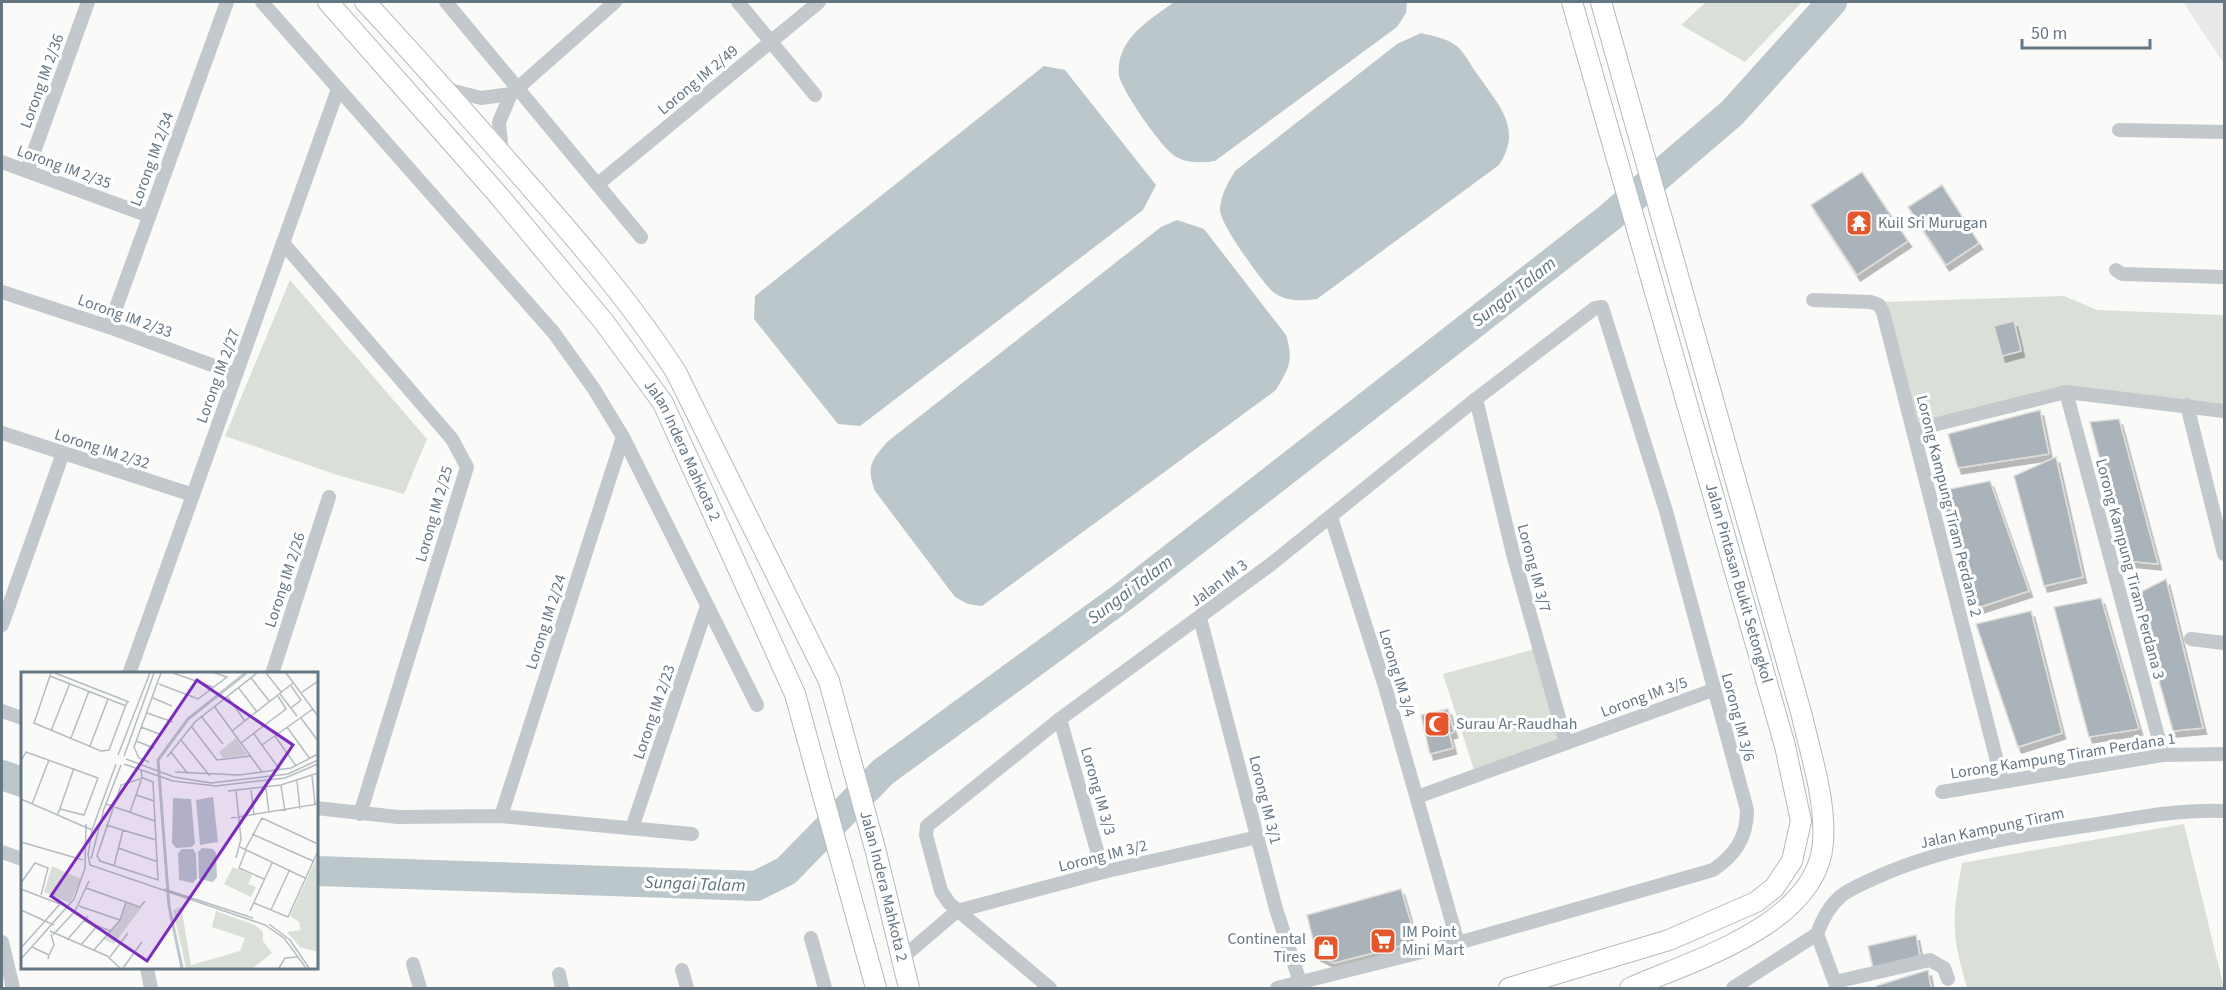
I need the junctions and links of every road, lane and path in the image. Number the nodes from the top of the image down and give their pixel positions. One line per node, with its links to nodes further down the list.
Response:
1 (88, 2): 21 (street, Lorong IM 2/36)
2 (227, 2): 23 (street, Lorong IM 2/34)
3 (262, 2): 13 (street)
4 (328, 2): 93 (main road, Jalan Indera Mahkota 2)
5 (365, 2): 14 (main road, Jalan Indera Mahkota 2)
6 (446, 2): 15 (street)
7 (615, 2): 15 (street)
8 (738, 2): 12 (street)
9 (819, 2): 12 (street, Lorong IM 2/49)
10 (1572, 2): 97 (main road, Jalan Pintasan Bukit Setongkol)
11 (1601, 2): 98 (main road, Jalan Pintasan Bukit Setongkol)
12 (772, 40): 16 (street); 22 (street, Lorong IM 2/49)
13 (338, 89): 25 (street, Lorong IM 2/27); 39 (street)
14 (446, 89): 15 (street); 19 (main road, Jalan Indera Mahkota 2)
15 (515, 91): 19 (street); 22 (street)
16 (815, 95)
17 (2119, 130): 18 (street)
18 (2224, 132)
19 (503, 156): 79 (main road, Jalan Indera Mahkota 2)
20 (2, 162): 21 (street, Lorong IM 2/35)
21 (27, 171): 23 (street, Lorong IM 2/35)
22 (598, 184): 24 (street)
23 (149, 216): 31 (street, Lorong IM 2/34)
24 (641, 237)
25 (283, 243): 32 (street, Lorong IM 2/27); 66 (street, Lorong IM 2/25)
26 (2116, 270): 27 (street)
27 (2224, 277)
28 (2, 291): 31 (street, Lorong IM 2/33)
29 (1813, 300): 37 (street, Lorong Kampung Tiram Perdana 2)
30 (1602, 307): 34 (street, Jalan IM 3); 53 (street, Lorong IM 3/6)
31 (109, 327): 32 (street, Lorong IM 2/33)
32 (236, 374): 41 (street, Lorong IM 2/27)
33 (2066, 392): 35 (street); 37 (street); 60 (street, Lorong Kampung Tiram Perdana 3)
34 (1476, 399): 43 (street, Jalan IM 3); 58 (street, Lorong IM 3/7)
35 (2187, 405): 36 (street); 44 (street)
36 (2224, 411)
37 (1913, 430): 61 (street, Lorong Kampung Tiram Perdana 2)
38 (2, 433): 40 (street, Lorong IM 2/32)
39 (623, 437): 46 (street); 67 (street, Lorong IM 2/24)
40 (63, 453): 41 (street, Lorong IM 2/32); 48 (street)
41 (193, 495): 51 (street, Lorong IM 2/27)
42 (329, 497): 52 (street, Lorong IM 2/26)
43 (1331, 517): 47 (street, Jalan IM 3); 63 (street, Lorong IM 3/4)
44 (2221, 527): 45 (street)
45 (2224, 554)
46 (707, 606): 54 (street); 68 (street, Lorong IM 2/23)
47 (1200, 618): 57 (street, Jalan IM 3); 70 (street, Lorong IM 3/1)
48 (2, 625)
49 (2191, 639): 50 (street)
50 (2224, 643)
51 (130, 672)
52 (273, 672)
53 (1713, 690): 58 (street, Lorong IM 3/5); 78 (street, Lorong IM 3/6)
54 (757, 705)
55 (2, 711): 56 (street)
56 (21, 718)
57 (1060, 719): 73 (street, Lorong IM 3/3); 74 (street, Jalan IM 3)
58 (1566, 743): 63 (street, Lorong IM 3/5)
59 (2224, 754): 60 (street, Lorong Kampung Tiram Perdana 1)
60 (2163, 755): 61 (street, Lorong Kampung Tiram Perdana 1)
61 (2002, 781): 62 (street, Lorong Kampung Tiram Perdana 1)
62 (1942, 792)
63 (1417, 797): 78 (street, Lorong IM 3/4)
64 (318, 808): 66 (street)
65 (2224, 811): 75 (street, Jalan Kampung Tiram)
66 (360, 813): 67 (street)
67 (501, 816): 68 (street)
68 (632, 828): 69 (street)
69 (692, 834)
70 (1258, 837): 73 (street, Lorong IM 3/2); 86 (street, Lorong IM 3/1)
71 (2, 852): 72 (street)
72 (21, 859)
73 (1103, 872): 74 (street, Lorong IM 3/2)
74 (957, 911): 79 (street); 95 (street)
75 (1817, 934): 85 (street); 99 (street)
76 (810, 938): 92 (street)
77 (2, 942): 87 (street)
78 (1458, 943): 86 (street, Lorong IM 3/6)
79 (902, 958): 94 (main road, Jalan Indera Mahkota 2)
80 (413, 964): 89 (street)
81 (147, 969): 88 (street)
82 (682, 970): 91 (street)
83 (559, 974): 90 (street)
84 (1948, 979): 85 (street)
85 (1836, 985)
86 (1301, 986): 96 (street, Lorong IM 3/6)
87 (13, 988)
88 (151, 988)
89 (420, 988)
90 (562, 988)
91 (687, 988)
92 (825, 988)
93 (876, 988)
94 (909, 988)
95 (1050, 988)
96 (1276, 988)
97 (1509, 988)
98 (1630, 988)
99 (1733, 988)

